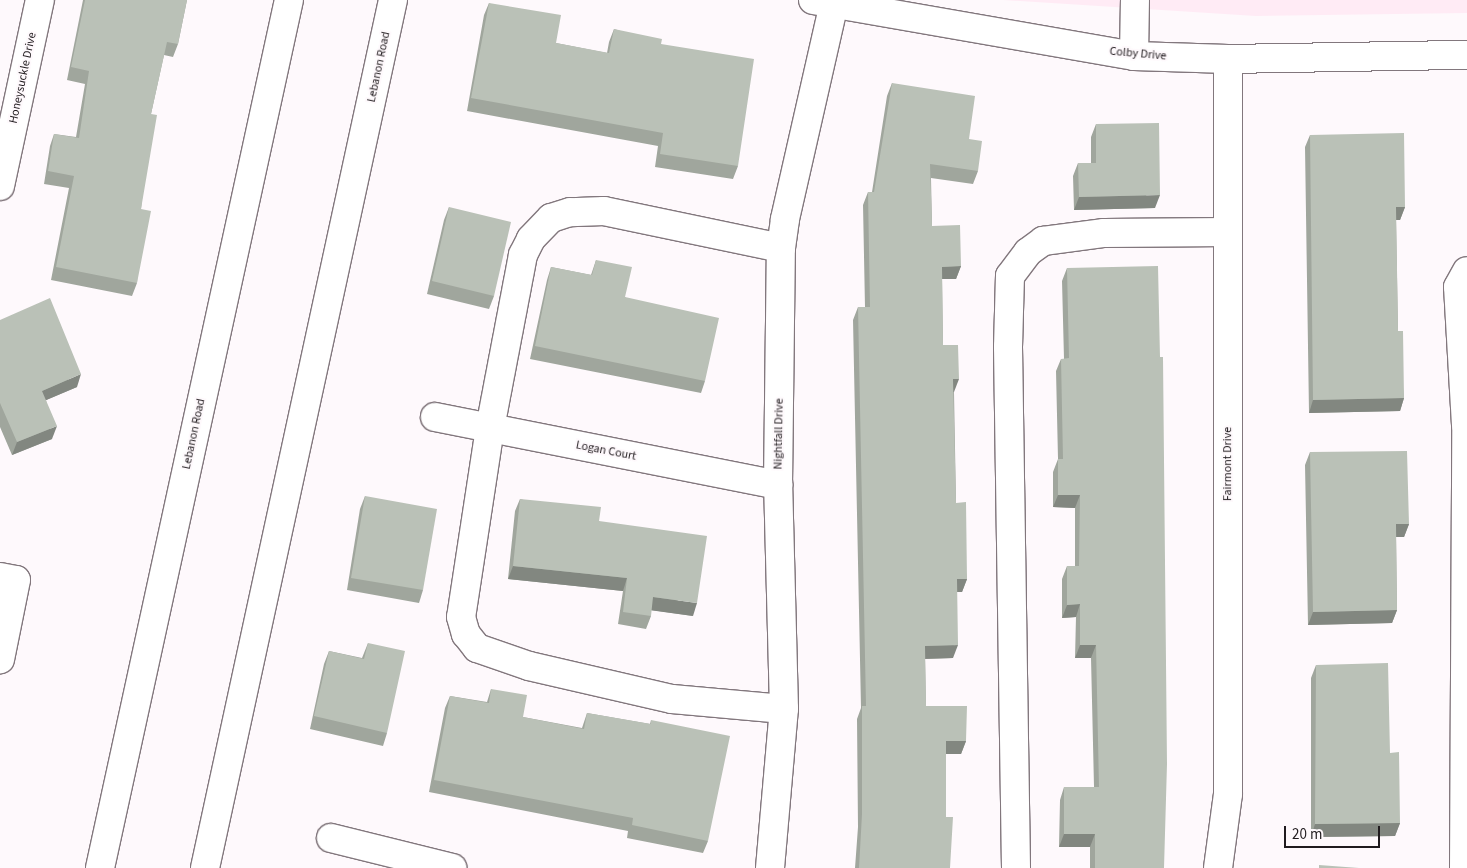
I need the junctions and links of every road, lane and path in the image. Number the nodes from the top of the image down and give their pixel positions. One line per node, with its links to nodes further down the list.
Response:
1 (40, 0): 9 (street, Honeysuckle Drive)
2 (289, 0): 20 (street, Lebanon Road)
3 (393, 0): 21 (street, Lebanon Road)
4 (1135, 0): 6 (street)
5 (824, 2): 6 (street, Colby Drive); 11 (street, Nightfall Drive)
6 (1134, 56): 8 (street, Colby Drive)
7 (1467, 56): 8 (street, Colby Drive)
8 (1228, 59): 10 (street, Fairmont Drive)
9 (0, 186)
10 (1228, 232): 24 (street); 25 (street, Fairmont Drive)
11 (782, 248): 14 (street); 15 (street, Nightfall Drive)
12 (1467, 271): 26 (street)
13 (435, 417): 14 (street, Logan Court)
14 (490, 428): 15 (street, Logan Court); 18 (street)
15 (778, 485): 18 (street, Nightfall Drive)
16 (0, 577): 17 (street)
17 (0, 659)
18 (784, 709): 23 (street, Nightfall Drive)
19 (331, 838): 22 (street)
20 (100, 868)
21 (206, 868)
22 (452, 868)
23 (770, 868)
24 (1016, 868)
25 (1218, 868)
26 (1464, 868)

